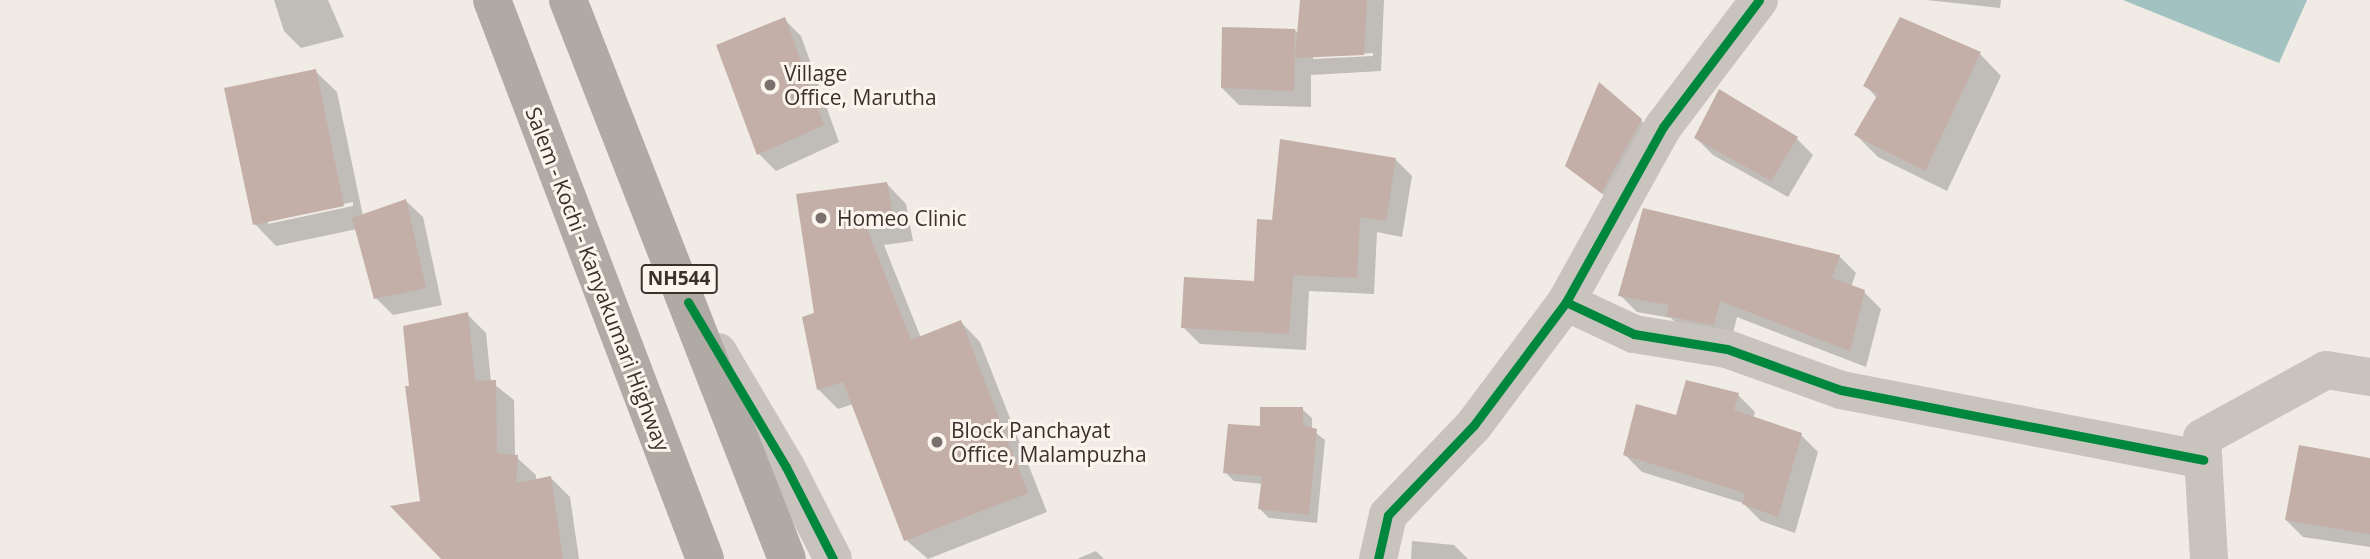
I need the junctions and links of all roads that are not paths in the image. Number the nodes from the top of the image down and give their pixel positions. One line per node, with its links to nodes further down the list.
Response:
1 (492, 0): 8 (highway, Salem - Kochi - Kanyakumari Highway)
2 (568, 0): 4 (highway, NH544)
3 (1759, 0): 5 (street)
4 (688, 302): 9 (highway, NH544); 10 (street)
5 (1566, 302): 7 (street); 11 (street)
6 (2370, 377): 7 (street)
7 (2203, 460): 12 (street)
8 (701, 552)
9 (787, 559)
10 (833, 559)
11 (1378, 559)
12 (2209, 559)

